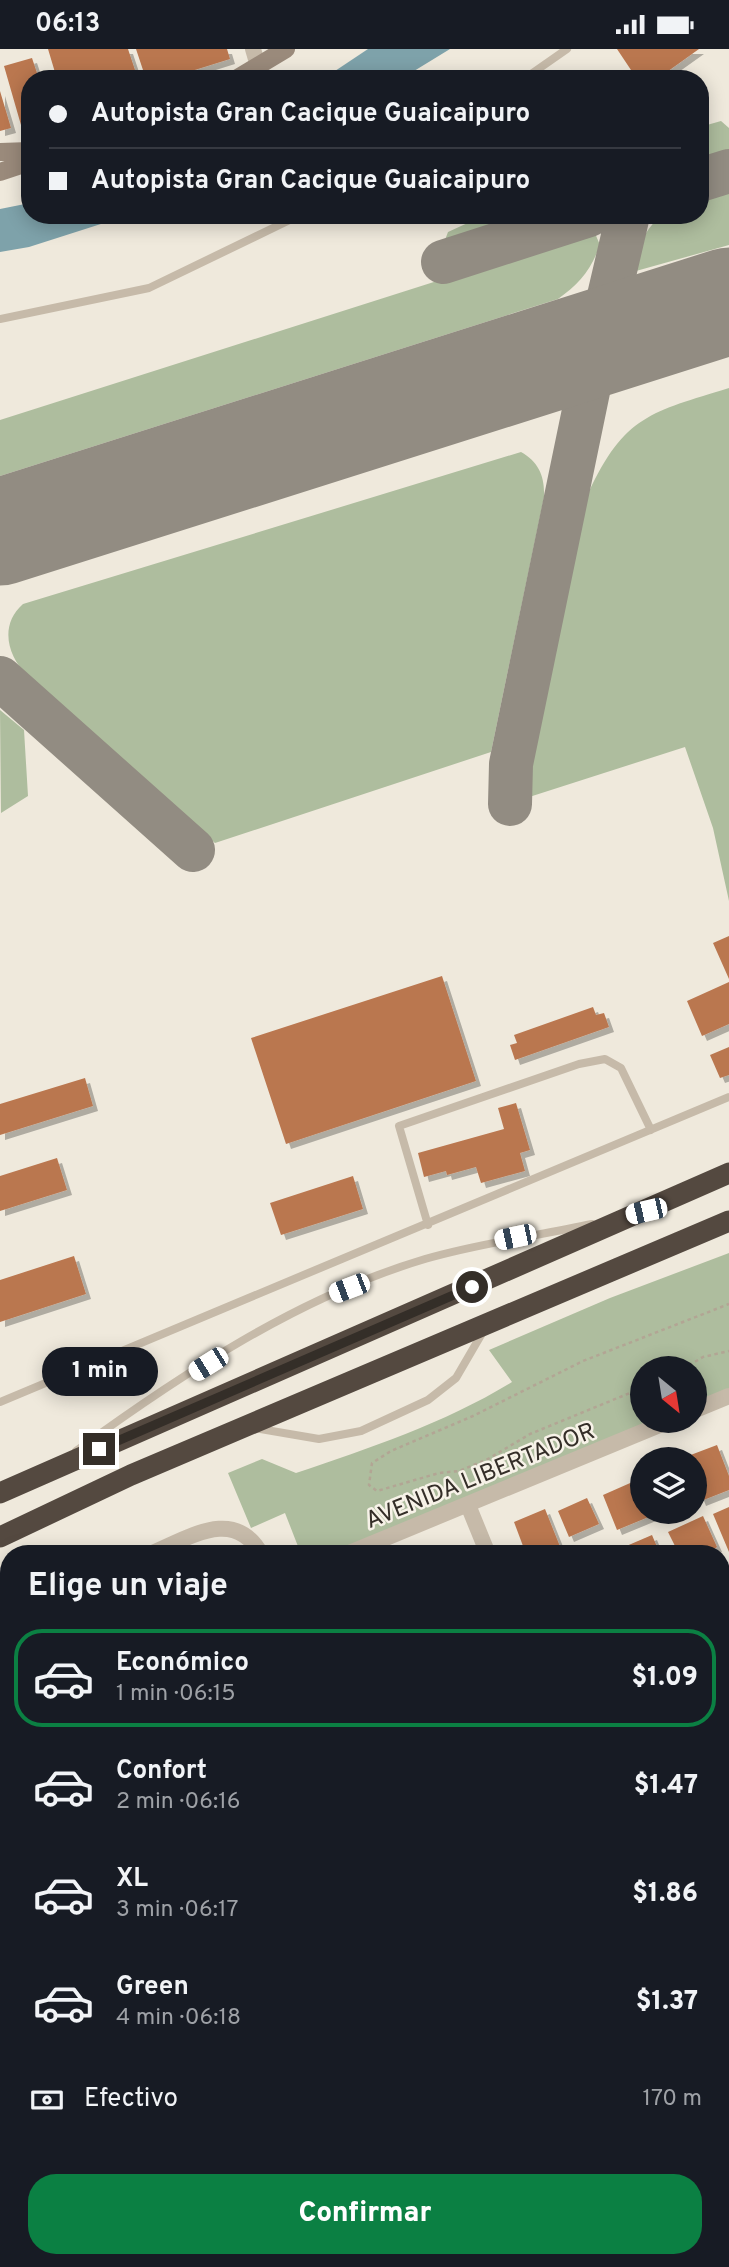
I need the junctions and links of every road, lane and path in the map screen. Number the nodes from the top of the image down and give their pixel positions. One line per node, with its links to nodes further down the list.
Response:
1 (567, 49): 4 (lane)
2 (278, 51): 3 (street)
3 (256, 58)
4 (537, 70)
5 (21, 151): 6 (street)
6 (0, 152)
7 (21, 165): 8 (street)
8 (0, 172)
9 (281, 224): 10 (lane)
10 (0, 319)
11 (729, 1097): 12 (lane)
12 (651, 1130): 16 (lane); 16 (lane)
13 (729, 1173): 14 (highway)
14 (646, 1211): 27 (highway); 27 (lane)
15 (728, 1222): 18 (highway)
16 (428, 1225): 23 (lane)
17 (729, 1304): 21 (path)
18 (490, 1321): 25 (highway); 25 (lane)
19 (729, 1351): 20 (path)
20 (707, 1356)
21 (630, 1393)
22 (729, 1396): 24 (street)
23 (0, 1402)
24 (707, 1405)
25 (244, 1426): 29 (highway)
26 (640, 1433): 28 (street, AVENIDA LIBERTADOR)
27 (0, 1493)
28 (468, 1505): 32 (street, AVENIDA LIBERTADOR); 33 (street)
29 (0, 1537)
30 (172, 1545): 31 (street)
31 (254, 1545)
32 (369, 1545)
33 (484, 1545)

